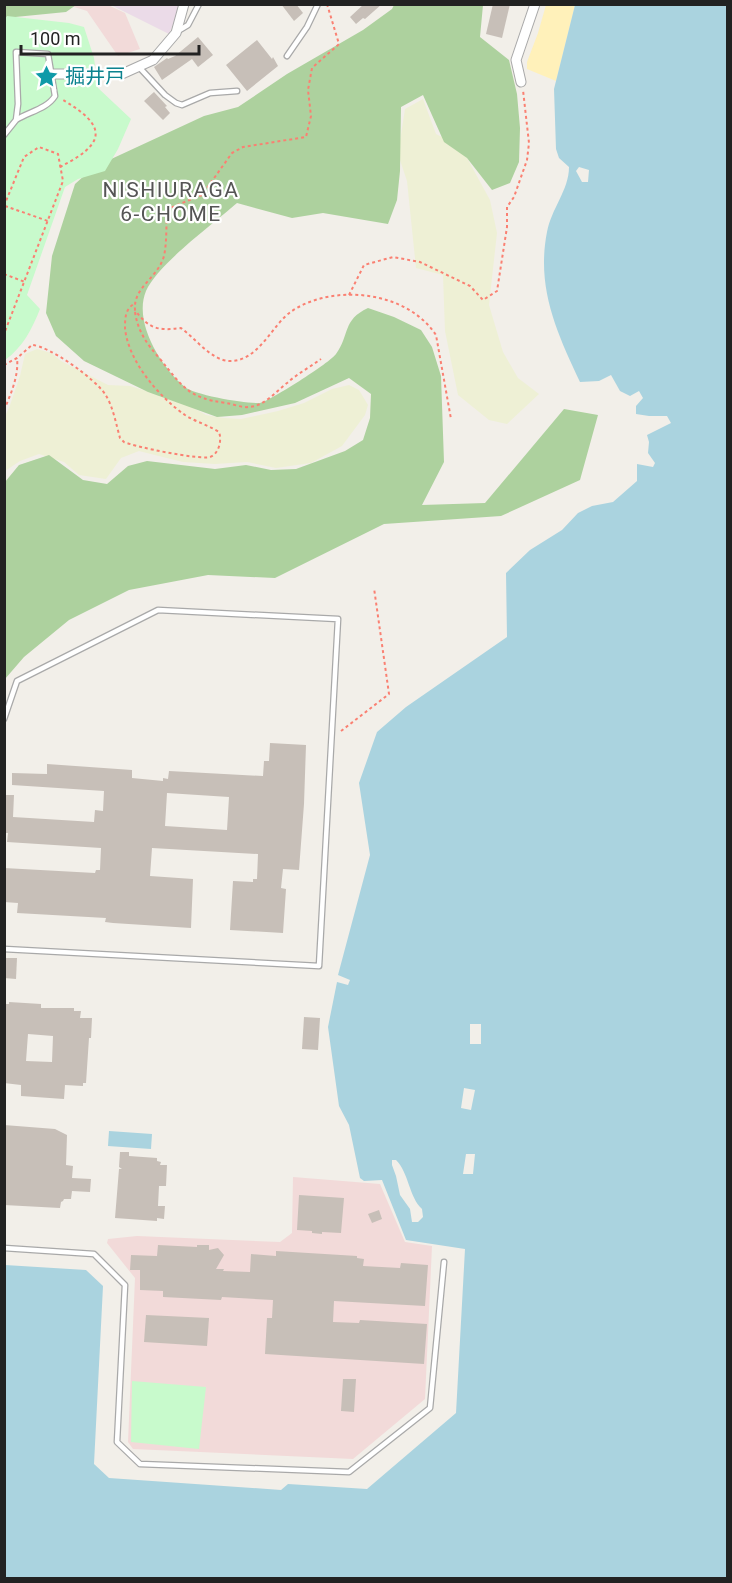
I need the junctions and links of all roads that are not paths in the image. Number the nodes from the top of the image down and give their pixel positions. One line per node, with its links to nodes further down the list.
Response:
1 (184, 4): 5 (street)
2 (199, 4): 5 (lane)
3 (318, 4): 6 (lane)
4 (535, 4): 9 (street)
5 (176, 33): 7 (street)
6 (287, 56)
7 (139, 67): 8 (street); 10 (lane)
8 (52, 74): 11 (lane); 11 (lane)
9 (521, 82)
10 (237, 91)
11 (16, 120): 12 (lane)
12 (4, 135)
13 (4, 719): 14 (lane)
14 (4, 949)
15 (4, 1248): 16 (lane)
16 (444, 1262)

